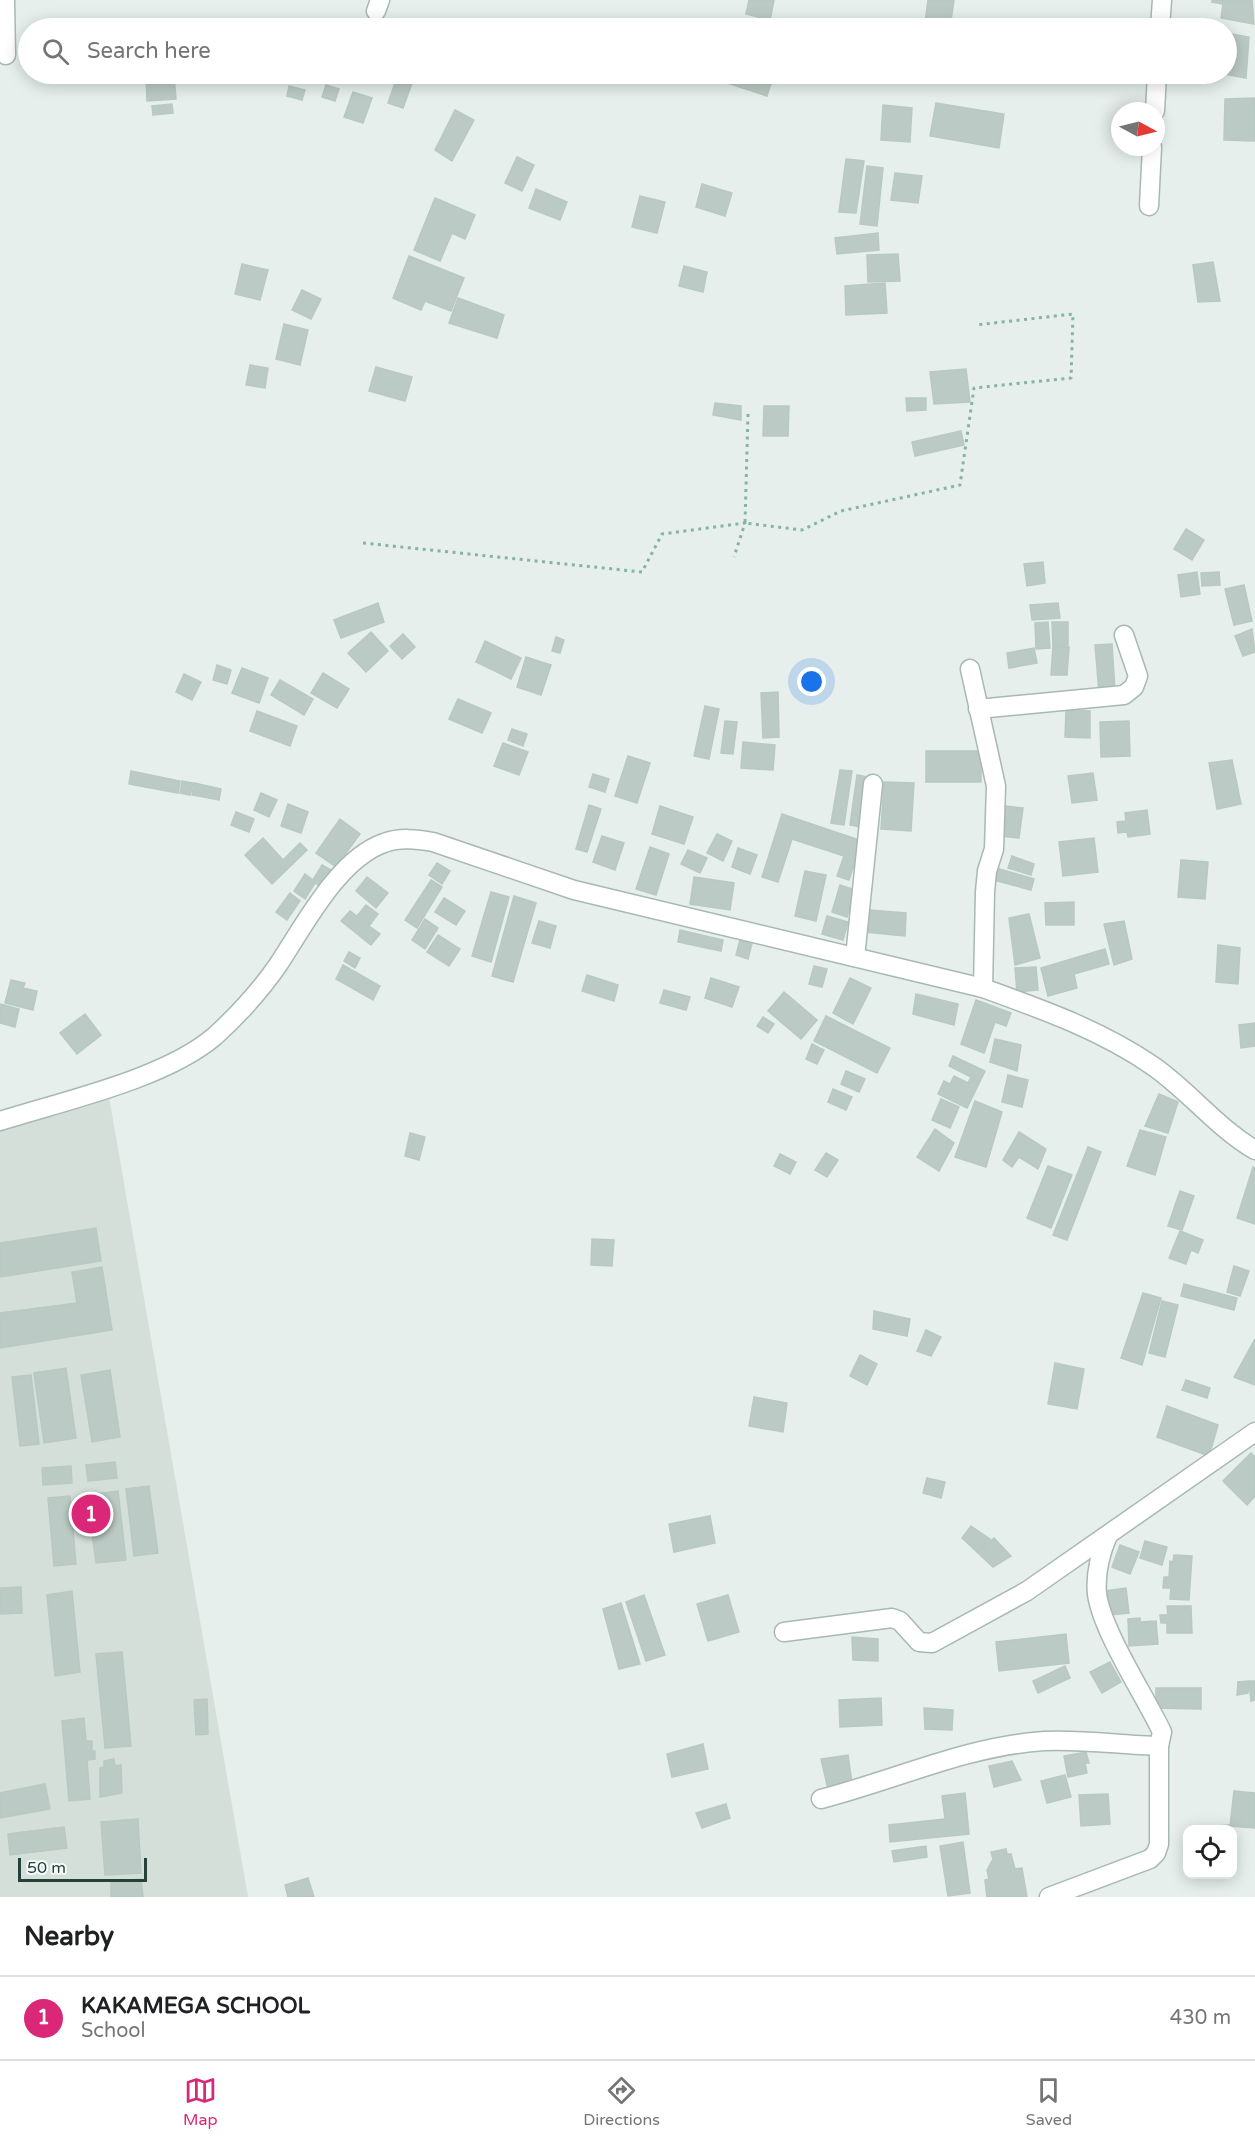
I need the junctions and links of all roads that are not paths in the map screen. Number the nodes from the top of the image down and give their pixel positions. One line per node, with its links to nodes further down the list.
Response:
1 (5, 0): 4 (street)
2 (1162, 0): 3 (street)
3 (1161, 18)
4 (6, 55)
5 (1156, 84): 6 (street)
6 (1155, 102)
7 (1152, 156): 8 (street)
8 (1149, 206)
9 (1124, 635): 11 (street)
10 (970, 669): 11 (street)
11 (978, 710): 14 (street)
12 (873, 784): 13 (street)
13 (855, 957): 14 (street); 15 (street)
14 (983, 988): 16 (street)
15 (0, 1121)
16 (1255, 1149)
17 (1255, 1432): 18 (street)
18 (1108, 1535): 19 (street); 20 (street)
19 (784, 1632)
20 (1159, 1746): 21 (street); 22 (street)
21 (821, 1799)
22 (1049, 1897)

